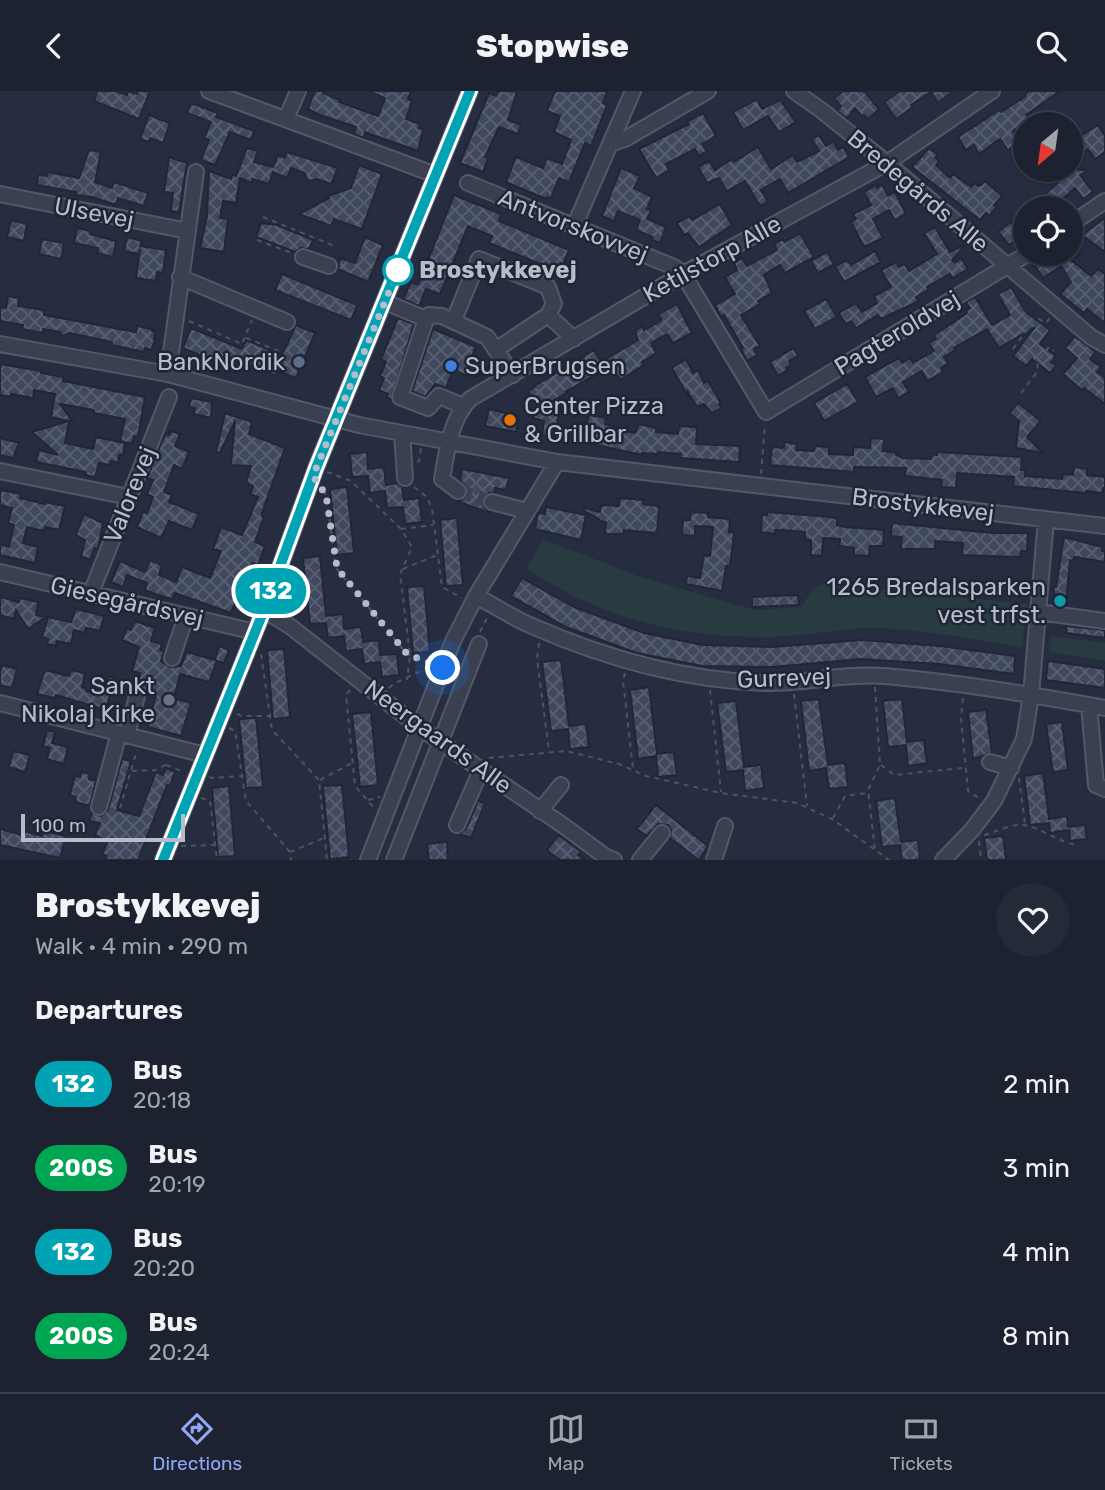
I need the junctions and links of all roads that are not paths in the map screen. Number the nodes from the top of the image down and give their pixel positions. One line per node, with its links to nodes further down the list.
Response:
1 (209, 91): 8 (street)
2 (298, 91): 8 (street)
3 (470, 91): 12 (street)
4 (633, 91): 9 (street)
5 (708, 91): 9 (street)
6 (794, 91): 10 (street, Bredegårds Alle)
7 (992, 91): 10 (street, Ketilstorp Alle)
8 (286, 119): 12 (street)
9 (612, 143): 17 (street)
10 (887, 163): 22 (street, Bredegårds Alle); 23 (street, Ketilstorp Alle)
11 (196, 172): 18 (street)
12 (436, 175): 25 (street)
13 (468, 183): 17 (street, Antvorskovvej)
14 (0, 194): 18 (street, Ulsevej)
15 (1105, 201): 16 (street)
16 (1083, 216)
17 (575, 227): 23 (street, Antvorskovvej)
18 (188, 231): 24 (street)
19 (303, 257): 21 (street)
20 (1013, 264): 22 (street, Pagteroldvej)
21 (329, 266)
22 (1008, 267): 23 (street, Pagteroldvej); 32 (street, Bredegårds Alle)
23 (682, 274): 30 (street, Ketilstorp Alle)
24 (180, 277): 29 (street); 34 (street)
25 (385, 302): 27 (street); 38 (street)
26 (548, 315): 28 (street); 30 (street); 33 (street)
27 (426, 319): 28 (street); 37 (street)
28 (454, 320): 33 (street)
29 (287, 322)
30 (574, 339): 35 (street, Ketilstorp Alle)
31 (0, 344): 34 (street, Brostykkevej)
32 (1105, 345)
33 (497, 349): 35 (street)
34 (168, 374): 38 (street, Brostykkevej)
35 (513, 375): 37 (street, Ketilstorp Alle)
36 (169, 397): 45 (street, Valorevej)
37 (463, 407): 40 (street)
38 (337, 419): 39 (street, Brostykkevej); 53 (street)
39 (402, 433): 40 (street, Brostykkevej); 43 (street)
40 (449, 442): 41 (street, Brostykkevej); 44 (street)
41 (557, 462): 47 (street); 48 (street, Brostykkevej)
42 (0, 471): 45 (street)
43 (408, 482)
44 (458, 491)
45 (129, 497): 51 (street, Valorevej)
46 (492, 502): 47 (street)
47 (527, 511): 52 (street)
48 (1046, 519): 49 (street, Brostykkevej); 54 (street)
49 (1105, 526)
50 (0, 572): 51 (street, Giesegårdsvej)
51 (91, 593): 55 (street, Giesegårdsvej)
52 (474, 599): 61 (street, Gurrevej); 65 (street)
53 (264, 610): 57 (street); 65 (street, Neergaards Alle)
54 (1038, 612): 56 (street); 61 (street)
55 (186, 616): 57 (street, Giesegårdsvej); 59 (street)
56 (1105, 621)
57 (255, 632): 68 (street)
58 (479, 643): 67 (street)
59 (172, 658)
60 (138, 692): 66 (street)
61 (1031, 695): 63 (street, Gurrevej); 70 (street)
62 (0, 703): 66 (street)
63 (1089, 705): 64 (street, Gurrevej); 73 (street)
64 (1105, 708)
65 (420, 728): 67 (street, Neergaards Alle); 80 (street)
66 (129, 736): 68 (street); 74 (street)
67 (442, 742): 71 (street, Neergaards Alle); 81 (street)
68 (205, 755): 79 (street)
69 (990, 762): 70 (street)
70 (1010, 768): 85 (street)
71 (481, 770): 75 (street, Neergaards Alle); 76 (street)
72 (561, 785): 75 (street)
73 (1105, 789)
74 (99, 807)
75 (540, 810): 82 (street, Neergaards Alle)
76 (457, 825)
77 (725, 826): 84 (street)
78 (662, 833): 83 (street)
79 (163, 860)
80 (368, 860)
81 (394, 860)
82 (614, 860)
83 (640, 860)
84 (714, 860)
85 (943, 860)

